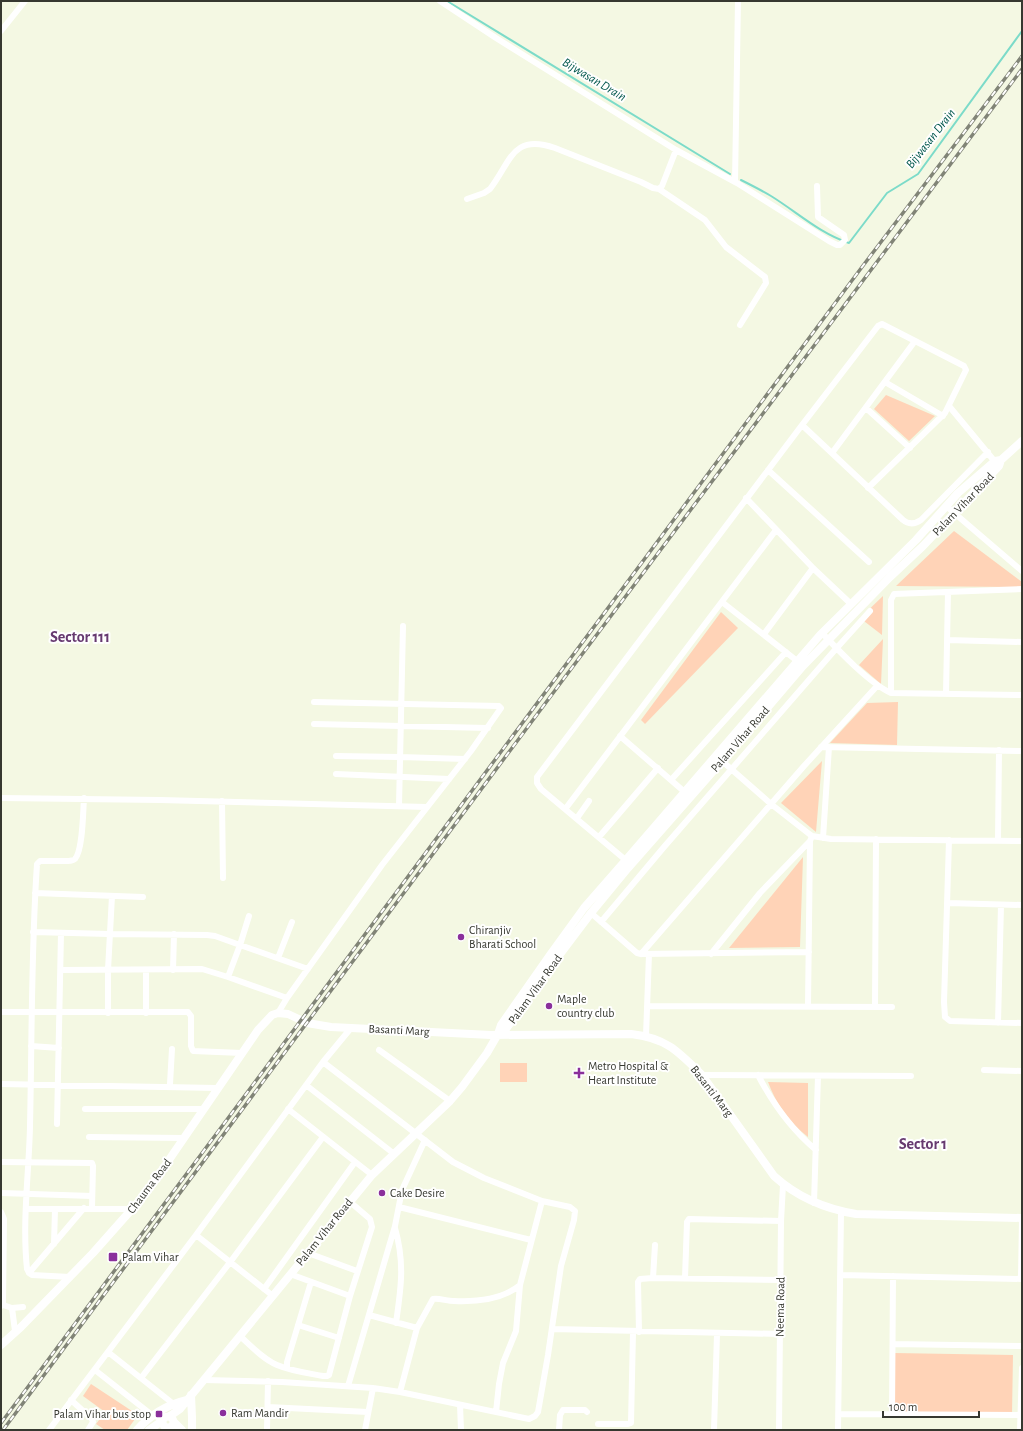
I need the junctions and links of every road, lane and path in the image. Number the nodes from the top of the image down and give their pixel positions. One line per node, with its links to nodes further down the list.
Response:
1 (25, 1): 4 (street)
2 (440, 1): 5 (street)
3 (738, 1): 6 (street)
4 (1, 31)
5 (676, 150): 6 (street); 8 (street)
6 (736, 182): 7 (street)
7 (817, 186)
8 (659, 189): 9 (street); 10 (street)
9 (467, 199)
10 (740, 325)
11 (915, 341): 12 (street); 13 (street); 16 (street)
12 (885, 382): 14 (street); 15 (street)
13 (949, 406): 15 (street); 19 (street)
14 (866, 408): 18 (street); 20 (street)
15 (943, 416): 18 (street)
16 (802, 425): 20 (street); 22 (street)
17 (1022, 441): 21 (street)
18 (910, 448): 23 (street)
19 (988, 452): 21 (street); 23 (street)
20 (832, 453): 23 (street)
21 (998, 462): 25 (street, Palam Vihar Road); 26 (street, Palam Vihar Road)
22 (768, 470): 24 (street); 28 (street)
23 (868, 488)
24 (746, 498): 27 (street); 76 (street)
25 (946, 506): 26 (street); 34 (street, Palam Vihar Road)
26 (954, 513): 30 (street); 38 (street, Palam Vihar Road)
27 (776, 530): 29 (street); 33 (street)
28 (869, 562)
29 (813, 568): 34 (street); 37 (street)
30 (1022, 571)
31 (1022, 589): 32 (street)
32 (948, 592): 39 (street); 45 (street)
33 (722, 602): 37 (street); 53 (street)
34 (852, 604): 38 (street, Palam Vihar Road)
35 (870, 611): 41 (street)
36 (403, 626): 49 (street)
37 (764, 634): 42 (street)
38 (825, 636): 41 (street); 43 (street, Palam Vihar Road)
39 (947, 640): 40 (street); 46 (street)
40 (1022, 642)
41 (836, 648): 44 (street); 63 (street)
42 (786, 652): 43 (street); 67 (street)
43 (800, 664): 61 (street, Palam Vihar Road); 68 (street, Palam Vihar Road)
44 (877, 686): 45 (street); 54 (street)
45 (891, 693): 46 (street)
46 (946, 694): 47 (street)
47 (1022, 695)
48 (314, 702): 49 (street)
49 (402, 703): 51 (street); 52 (street)
50 (314, 724): 51 (street)
51 (401, 726): 52 (street); 59 (street)
52 (488, 728): 60 (street)
53 (620, 736): 62 (street); 76 (street)
54 (821, 747): 55 (street); 73 (street)
55 (829, 747): 56 (street); 80 (street)
56 (999, 750): 57 (street); 83 (street)
57 (1022, 751)
58 (336, 756): 59 (street)
59 (400, 756): 60 (street); 65 (street)
60 (465, 759): 66 (street)
61 (722, 761): 63 (street); 68 (street, Palam Vihar Road)
62 (658, 768): 67 (street); 78 (street)
63 (732, 770): 73 (street); 96 (street)
64 (336, 774): 65 (street)
65 (400, 776): 66 (street); 74 (street)
66 (449, 779): 75 (street)
67 (671, 780): 68 (street)
68 (688, 794): 85 (street, Palam Vihar Road)
69 (1, 798): 70 (street)
70 (84, 798): 71 (street); 87 (street)
71 (222, 801): 74 (street); 86 (street)
72 (589, 801): 77 (street)
73 (770, 804): 79 (street); 103 (street)
74 (399, 806): 75 (street)
75 (427, 807): 107 (street)
76 (566, 808): 77 (street)
77 (576, 818): 78 (street)
78 (599, 837): 85 (street)
79 (811, 838): 80 (street); 102 (street); 105 (street)
80 (823, 838): 81 (street)
81 (876, 839): 82 (street); 116 (street)
82 (949, 840): 83 (street); 90 (street)
83 (998, 841): 84 (street)
84 (1022, 841)
85 (628, 862): 93 (street, Palam Vihar Road); 127 (street, Palam Vihar Road)
86 (223, 878)
87 (35, 893): 88 (street); 97 (street)
88 (112, 896): 89 (street); 99 (street)
89 (143, 896)
90 (948, 903): 91 (street); 124 (street)
91 (1001, 904): 92 (street); 124 (street)
92 (1022, 905)
93 (591, 913): 96 (street); 127 (street, Palam Vihar Road)
94 (249, 916): 101 (street)
95 (292, 922): 106 (street)
96 (601, 922): 103 (street)
97 (33, 932): 98 (street); 119 (street)
98 (61, 933): 99 (street); 108 (street)
99 (109, 934): 100 (street); 109 (street)
100 (174, 934): 101 (street); 111 (street)
101 (240, 945): 106 (street); 112 (street)
102 (809, 952): 105 (street); 115 (street)
103 (641, 954): 104 (street)
104 (649, 954): 105 (street); 114 (street)
105 (711, 954)
106 (278, 958): 107 (street)
107 (308, 969): 113 (street)
108 (61, 970): 109 (street); 120 (street)
109 (108, 970): 110 (street); 121 (street)
110 (146, 970): 111 (street); 122 (street)
111 (173, 970): 112 (street)
112 (228, 977): 113 (street)
113 (287, 998): 123 (street)
114 (648, 1006): 115 (street); 128 (street)
115 (808, 1006): 116 (street)
116 (875, 1007): 117 (street)
117 (892, 1007)
118 (1, 1012): 119 (street)
119 (31, 1012): 120 (street); 129 (street)
120 (60, 1012): 121 (street); 130 (street)
121 (108, 1013): 122 (street)
122 (146, 1013): 133 (street)
123 (278, 1013): 126 (street, Basanti Marg); 133 (street, Chauma Road)
124 (998, 1023): 125 (street)
125 (1022, 1023)
126 (351, 1028): 127 (street, Basanti Marg); 134 (street)
127 (498, 1034): 128 (street, Basanti Marg); 148 (street, Palam Vihar Road)
128 (646, 1036): 137 (street, Basanti Marg)
129 (31, 1046): 130 (street); 143 (street)
130 (59, 1048): 146 (street)
131 (172, 1049): 144 (street)
132 (379, 1050): 148 (street)
133 (242, 1053): 147 (street, Chauma Road)
134 (323, 1062): 145 (street); 153 (street)
135 (984, 1070): 136 (street)
136 (1022, 1071)
137 (702, 1074): 138 (street); 164 (street, Basanti Marg)
138 (758, 1075): 139 (street); 158 (street)
139 (818, 1076): 140 (street); 158 (street)
140 (911, 1076)
141 (1, 1084): 143 (street)
142 (179, 1084): 144 (street)
143 (30, 1085): 146 (street); 162 (street)
144 (166, 1085): 146 (street); 147 (street)
145 (306, 1085): 151 (street); 159 (street)
146 (58, 1086): 152 (street)
147 (217, 1088): 150 (street, Chauma Road)
148 (450, 1101): 153 (street, Palam Vihar Road)
149 (85, 1109): 150 (street)
150 (203, 1109): 156 (street, Chauma Road)
151 (288, 1109): 155 (street); 182 (street)
152 (57, 1124)
153 (416, 1133): 157 (street); 159 (street, Palam Vihar Road)
154 (89, 1137): 156 (street)
155 (323, 1137): 161 (street); 188 (street)
156 (184, 1138): 176 (street, Chauma Road)
157 (425, 1140): 169 (street); 171 (street)
158 (816, 1150): 170 (street)
159 (393, 1153): 163 (street, Palam Vihar Road)
160 (1, 1162): 162 (street)
161 (355, 1162): 163 (street); 201 (street)
162 (28, 1163): 166 (street); 167 (street)
163 (372, 1174): 168 (street, Palam Vihar Road)
164 (783, 1185): 170 (street, Basanti Marg); 180 (street, Neema Road)
165 (1, 1193): 166 (street)
166 (26, 1194): 167 (street); 174 (street)
167 (92, 1196): 173 (street)
168 (349, 1201): 187 (street, Palam Vihar Road); 189 (street)
169 (542, 1201): 184 (street); 211 (street)
170 (814, 1202): 178 (street, Basanti Marg)
171 (399, 1207): 181 (street); 184 (street)
172 (84, 1208): 173 (street); 175 (street); 185 (street)
173 (92, 1208): 176 (street)
174 (26, 1209): 175 (street); 190 (street)
175 (55, 1209): 185 (street)
176 (132, 1209): 194 (street, Chauma Road)
177 (1, 1212): 183 (street)
178 (841, 1212): 179 (street, Basanti Marg); 192 (street)
179 (1022, 1218): 197 (street)
180 (781, 1220): 196 (street); 198 (street, Neema Road)
181 (395, 1226): 207 (street); 208 (street)
182 (196, 1235): 188 (street); 221 (street)
183 (3, 1237): 204 (street)
184 (531, 1240): 200 (street)
185 (54, 1244): 190 (street)
186 (655, 1245): 195 (street)
187 (308, 1253): 189 (street); 191 (street, Palam Vihar Road)
188 (231, 1261): 201 (street); 225 (street)
189 (357, 1271): 203 (street)
190 (29, 1273): 194 (street)
191 (290, 1274): 199 (street); 202 (street, Palam Vihar Road)
192 (841, 1275): 193 (street); 239 (street)
193 (893, 1276): 197 (street); 218 (street)
194 (70, 1277): 212 (street, Chauma Road)
195 (653, 1278): 196 (street); 213 (street)
196 (685, 1278): 198 (street)
197 (1021, 1279)
198 (781, 1280): 215 (street, Neema Road)
199 (311, 1282): 203 (street); 209 (street)
200 (520, 1285): 210 (street); 237 (street)
201 (264, 1289): 202 (street)
202 (273, 1296): 216 (street, Palam Vihar Road)
203 (350, 1296): 217 (street)
204 (2, 1305): 206 (street)
205 (23, 1307): 206 (street)
206 (12, 1308): 212 (street)
207 (369, 1315): 208 (street); 228 (street)
208 (396, 1323): 210 (street)
209 (298, 1325): 217 (street); 222 (street)
210 (417, 1328): 230 (street)
211 (552, 1329): 213 (street); 237 (street)
212 (15, 1331): 219 (street, Chauma Road)
213 (636, 1332): 214 (street); 244 (street)
214 (717, 1334): 215 (street); 255 (street)
215 (780, 1334): 256 (street, Neema Road)
216 (240, 1336): 222 (street); 226 (street, Palam Vihar Road)
217 (338, 1338): 222 (street)
218 (893, 1344): 220 (street); 240 (street)
219 (1, 1345)
220 (1022, 1346)
221 (108, 1352): 224 (street); 225 (street)
222 (287, 1368)
223 (1022, 1368): 242 (street)
224 (95, 1370): 232 (street); 241 (street)
225 (141, 1378): 234 (street)
226 (204, 1380): 227 (street); 231 (street, Palam Vihar Road)
227 (268, 1381): 228 (street); 235 (street)
228 (348, 1386): 229 (street)
229 (373, 1388): 230 (street); 236 (street)
230 (400, 1392): 233 (street)
231 (189, 1397): 234 (street, Palam Vihar Road); 250 (street)
232 (71, 1400): 245 (street); 246 (street)
233 (460, 1404): 237 (street); 253 (street)
234 (177, 1406): 241 (street); 243 (street, Palam Vihar Road)
235 (268, 1407): 236 (street); 251 (street)
236 (368, 1412): 252 (street)
237 (496, 1412)
238 (587, 1412): 254 (street)
239 (839, 1414): 240 (street); 257 (street)
240 (892, 1414): 242 (street)
241 (152, 1415): 243 (street); 247 (street)
242 (1020, 1415): 258 (street)
243 (169, 1422): 248 (street, Palam Vihar Road); 249 (street)
244 (598, 1424)
245 (49, 1430)
246 (88, 1430)
247 (137, 1430)
248 (149, 1430)
249 (182, 1430)
250 (192, 1430)
251 (267, 1430)
252 (365, 1430)
253 (461, 1430)
254 (559, 1430)
255 (714, 1430)
256 (779, 1430)
257 (838, 1430)
258 (1020, 1430)

